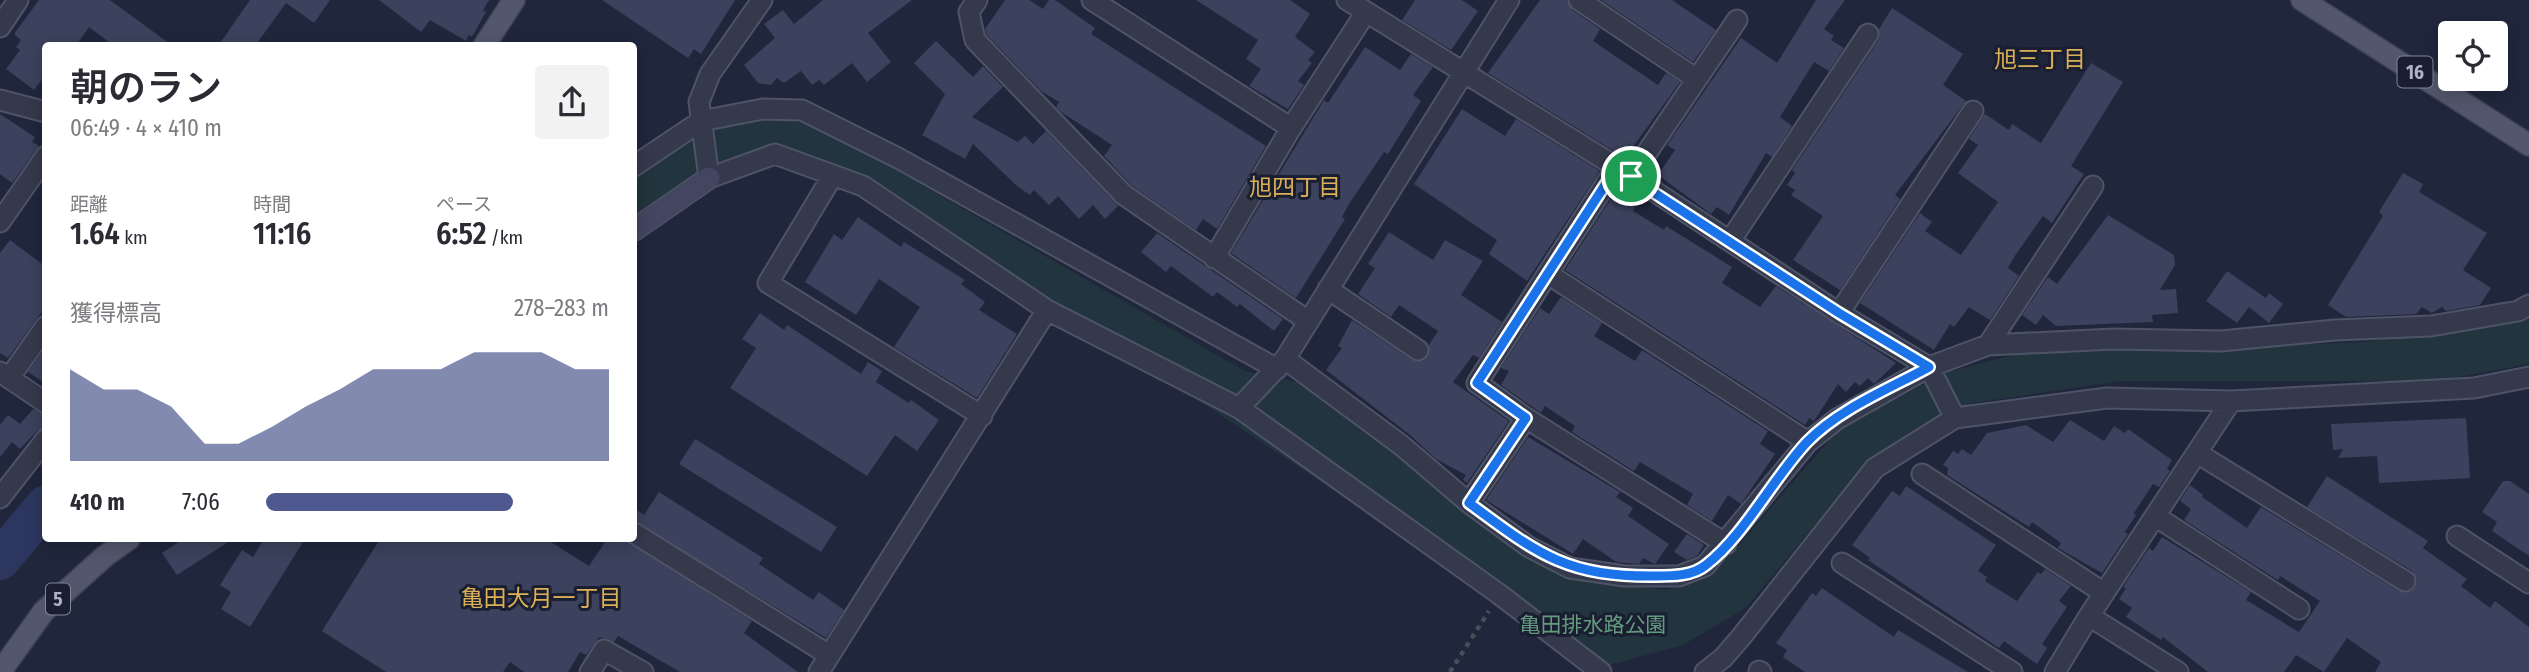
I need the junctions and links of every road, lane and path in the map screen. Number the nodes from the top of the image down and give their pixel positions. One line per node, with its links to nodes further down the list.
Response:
1 (18, 0): 12 (street)
2 (514, 0): 14 (main road)
3 (762, 0): 20 (street)
4 (977, 0): 32 (street)
5 (1092, 0): 21 (street)
6 (1347, 0): 10 (street)
7 (1509, 0): 15 (street)
8 (1579, 0): 16 (street)
9 (2302, 0): 22 (main road, 16)
10 (1366, 12): 15 (street); 21 (street)
11 (1737, 20): 16 (street)
12 (0, 27)
13 (1868, 34): 31 (street)
14 (487, 42)
15 (1463, 73): 25 (street); 34 (street)
16 (1695, 78): 25 (street)
17 (0, 100): 19 (street)
18 (1972, 111): 37 (street)
19 (42, 112)
20 (701, 121): 24 (street); 27 (street); 42 (street)
21 (1291, 128): 32 (street)
22 (2529, 145)
23 (42, 162): 29 (street)
24 (637, 164)
25 (1624, 172): 31 (street); 33 (street)
26 (833, 175): 27 (street); 36 (street); 49 (street)
27 (709, 177): 30 (street)
28 (2093, 186): 40 (street)
29 (0, 222)
30 (637, 228)
31 (1730, 240): 37 (street)
32 (1214, 258): 38 (street)
33 (1548, 274): 50 (street); 52 (street)
34 (1328, 289): 38 (street); 41 (street)
35 (2529, 305): 40 (street)
36 (1047, 310): 48 (street); 49 (street)
37 (1839, 313): 43 (street)
38 (1308, 321): 42 (street)
39 (42, 331): 44 (street)
40 (1988, 345): 43 (street)
41 (1418, 350)
42 (1281, 364): 48 (street); 57 (street)
43 (1929, 367): 51 (street); 52 (street)
44 (5, 375): 46 (street)
45 (2529, 377): 47 (street)
46 (42, 400)
47 (2231, 401): 51 (street); 54 (street)
48 (1239, 408): 67 (street)
49 (982, 416): 70 (street)
50 (1526, 418): 57 (street); 62 (street)
51 (1955, 418): 76 (street)
52 (1808, 442): 62 (street)
53 (42, 444): 56 (street)
54 (2197, 453): 58 (street); 64 (street)
55 (1922, 474): 66 (street)
56 (0, 498)
57 (1469, 503): 62 (street)
58 (2155, 516): 66 (street); 68 (street)
59 (637, 535): 70 (street)
60 (2457, 536): 65 (street)
61 (125, 542): 71 (main road, 5)
62 (1726, 544)
63 (1842, 563): 77 (street)
64 (2405, 581)
65 (2529, 583)
66 (2104, 593): 69 (street)
67 (1499, 594): 74 (path); 75 (street)
68 (2298, 609)
69 (2089, 616): 78 (street); 79 (street)
70 (824, 664)
71 (0, 672)
72 (590, 672): 73 (street)
73 (642, 672)
74 (1450, 672)
75 (1601, 672)
76 (1705, 672)
77 (2012, 672)
78 (2055, 672)
79 (2178, 672)

